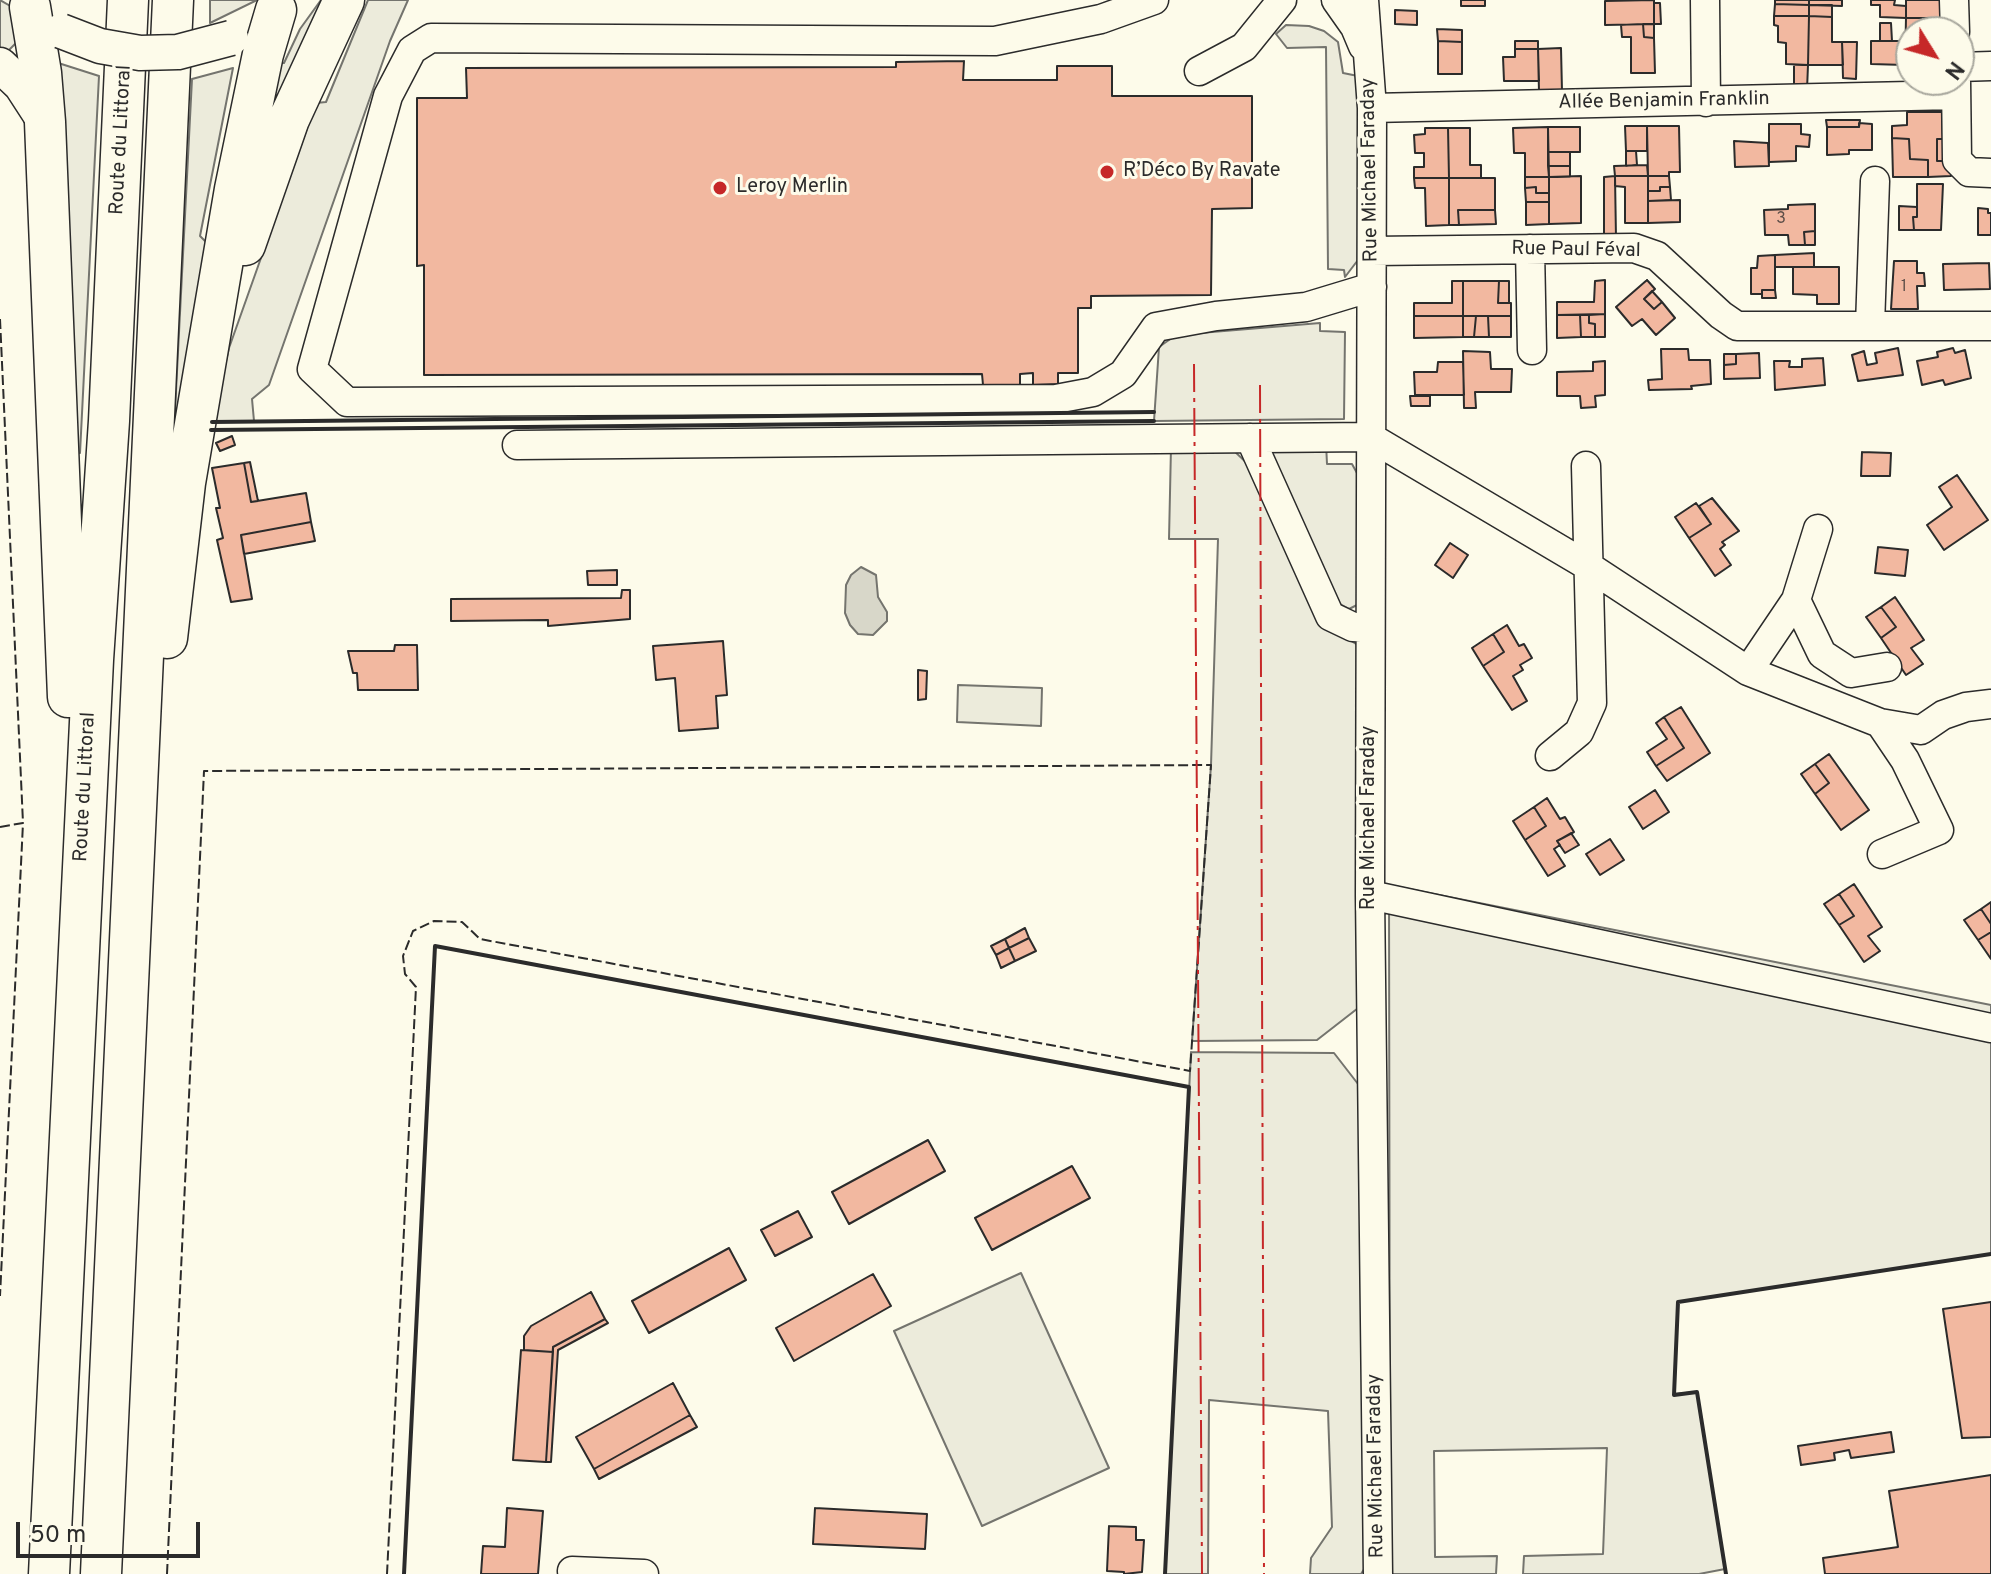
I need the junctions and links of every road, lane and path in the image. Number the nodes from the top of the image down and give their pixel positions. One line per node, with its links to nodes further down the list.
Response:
1 (128, 0): 43 (highway, Route du Littoral)
2 (173, 0): 44 (highway)
3 (344, 0): 27 (highway)
4 (1154, 0): 23 (street)
5 (1282, 0): 13 (street)
6 (1336, 0): 11 (street, Rue Michael Faraday)
7 (1364, 0): 11 (street, Rue Michael Faraday)
8 (1705, 0): 16 (street)
9 (27, 4): 10 (main road, bridge); 18 (highway)
10 (280, 5): 27 (highway)
11 (1369, 61): 17 (street, Rue Michael Faraday)
12 (0, 65): 18 (main road)
13 (1199, 71)
14 (1895, 91): 16 (street, Allée Benjamin Franklin)
15 (1956, 96): 19 (street)
16 (1706, 102): 17 (street, Allée Benjamin Franklin)
17 (1372, 108): 22 (street, Rue Michael Faraday)
18 (45, 122): 43 (highway)
19 (1991, 173)
20 (1875, 181): 24 (street)
21 (1530, 249): 22 (street, Rue Paul Féval); 24 (street, Rue Paul Féval); 26 (street)
22 (1372, 251): 23 (street, Rue Michael Faraday)
23 (1372, 287): 28 (street, Rue Michael Faraday)
24 (1870, 326): 25 (street, Rue Paul Féval)
25 (1991, 326)
26 (1532, 350)
27 (206, 358): 44 (highway)
28 (1370, 437): 29 (street); 33 (street); 35 (street, Rue Michael Faraday)
29 (1250, 438): 30 (street); 35 (street)
30 (517, 445)
31 (1586, 466): 33 (street)
32 (1818, 529): 34 (street)
33 (1588, 566): 37 (street); 40 (street)
34 (1796, 600): 36 (street); 37 (street)
35 (1370, 628): 42 (street, Rue Michael Faraday)
36 (1887, 667)
37 (1748, 671): 39 (street)
38 (1991, 704): 39 (street)
39 (1880, 723): 41 (street)
40 (1550, 756)
41 (1882, 854)
42 (1370, 895): 45 (street); 50 (street, Rue Michael Faraday)
43 (77, 961): 47 (highway, Route du Littoral)
44 (127, 983): 48 (highway)
45 (1991, 1028)
46 (572, 1571): 49 (street)
47 (49, 1574)
48 (101, 1574)
49 (644, 1574)
50 (1378, 1574)

